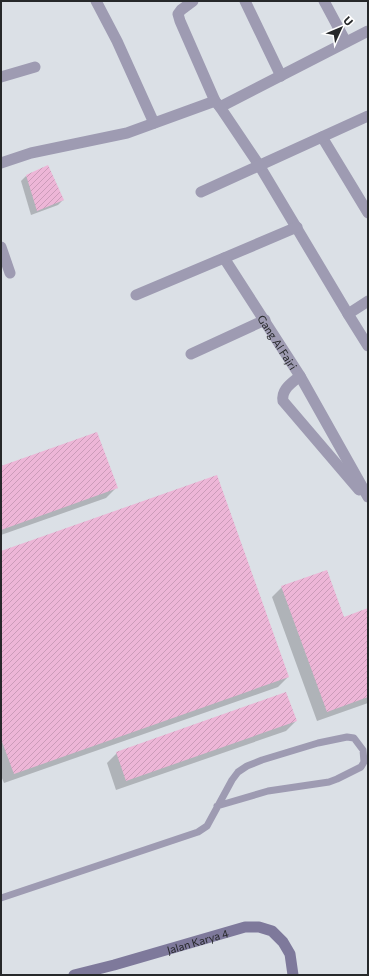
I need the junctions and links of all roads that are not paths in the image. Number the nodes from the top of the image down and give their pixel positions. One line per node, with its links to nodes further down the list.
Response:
1 (96, 1): 12 (street)
2 (193, 1): 10 (street)
3 (244, 1): 8 (street)
4 (324, 1): 6 (street)
5 (368, 31): 6 (street)
6 (346, 42): 8 (street)
7 (35, 67): 9 (street)
8 (281, 76): 10 (street)
9 (1, 77)
10 (217, 104): 12 (street); 15 (street)
11 (368, 116): 13 (street)
12 (154, 123): 14 (street)
13 (322, 137): 15 (street); 17 (street)
14 (1, 163)
15 (259, 165): 16 (street); 18 (street)
16 (201, 192)
17 (368, 213)
18 (297, 227): 20 (street); 24 (street)
19 (1, 247): 21 (street)
20 (224, 258): 22 (street); 25 (street, Gang Al Fajri)
21 (10, 273)
22 (136, 296)
23 (368, 301): 24 (street)
24 (348, 314): 26 (street)
25 (265, 320): 27 (street); 28 (street, Gang Al Fajri)
26 (368, 346)
27 (191, 354)
28 (300, 376): 29 (street, Gang Al Fajri); 30 (street)
29 (368, 496)
30 (368, 500)
31 (217, 806): 31 (lane); 32 (lane)
32 (1, 898)
33 (74, 975): 34 (main road, Jalan Karya 4)
34 (293, 975)

